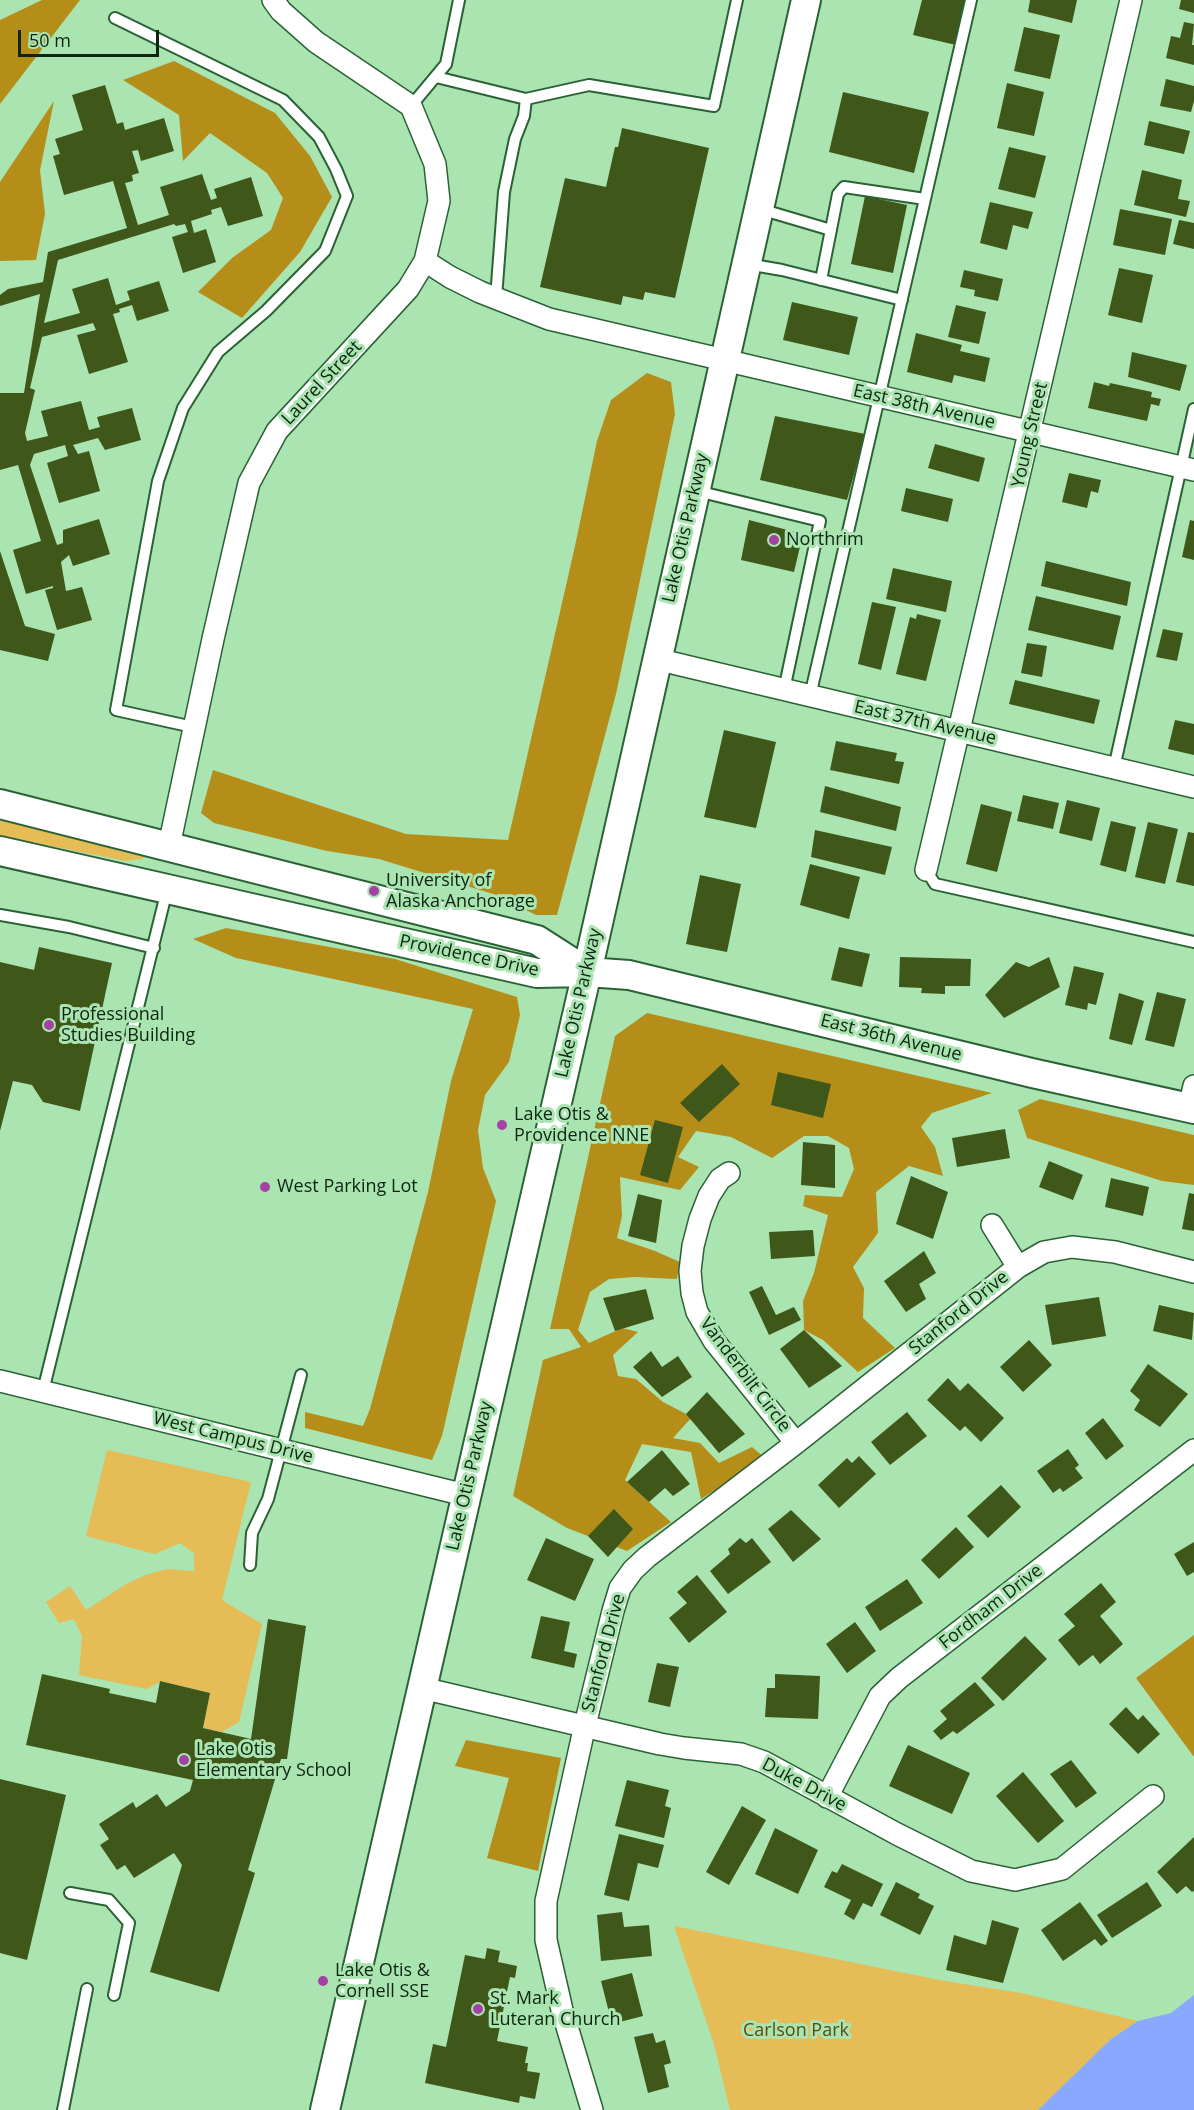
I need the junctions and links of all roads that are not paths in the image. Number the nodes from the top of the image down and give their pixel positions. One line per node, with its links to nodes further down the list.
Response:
1 (273, 0): 10 (street)
2 (459, 0): 8 (lane)
3 (737, 0): 9 (lane)
4 (806, 0): 12 (main road, Lake Otis Parkway)
5 (971, 0): 11 (lane)
6 (1131, 0): 22 (street, Young Street)
7 (115, 18): 28 (lane)
8 (436, 77): 9 (lane); 10 (lane)
9 (526, 99): 17 (lane)
10 (411, 106): 14 (street, Laurel Street)
11 (925, 199): 13 (lane); 18 (lane)
12 (760, 209): 13 (lane); 15 (main road, Lake Otis Parkway)
13 (831, 230): 16 (lane)
14 (425, 261): 17 (street, East 38th Avenue); 28 (street, Laurel Street)
15 (746, 264): 16 (lane); 19 (main road, Lake Otis Parkway)
16 (821, 280): 18 (lane)
17 (496, 298): 19 (street, East 38th Avenue)
18 (902, 300): 20 (lane)
19 (724, 359): 20 (street, East 38th Avenue); 24 (main road, Lake Otis Parkway)
20 (880, 396): 22 (street, East 38th Avenue); 27 (lane)
21 (1194, 410): 23 (lane)
22 (1031, 432): 23 (street, East 38th Avenue); 29 (street, Young Street)
23 (1187, 469): 30 (lane)
24 (694, 490): 25 (main road, Lake Otis Parkway); 26 (lane)
25 (656, 659): 26 (street, East 37th Avenue); 41 (main road, Lake Otis Parkway)
26 (784, 690): 27 (street, East 37th Avenue)
27 (810, 696): 29 (street, East 37th Avenue)
28 (194, 728): 33 (street, Laurel Street)
29 (958, 732): 30 (street, East 37th Avenue); 36 (street, Young Street)
30 (1114, 768): 31 (street, East 37th Avenue)
31 (1194, 787)
32 (0, 804): 33 (main road, Providence Drive)
33 (169, 846): 35 (main road); 41 (main road, Providence Drive)
34 (0, 851): 35 (main road, Providence Drive)
35 (63, 866): 37 (main road, Providence Drive)
36 (926, 870): 39 (lane)
37 (167, 890): 40 (lane); 41 (main road, Providence Drive)
38 (0, 915): 40 (lane)
39 (1194, 942)
40 (154, 948): 49 (lane)
41 (587, 972): 42 (main road, East 36th Avenue); 53 (main road, Lake Otis Parkway)
42 (1192, 1101)
43 (729, 1173): 50 (street, Vanderbilt Circle)
44 (992, 1225): 45 (street, Stanford Drive)
45 (1018, 1267): 46 (street, Stanford Drive); 50 (street, Stanford Drive)
46 (1194, 1272)
47 (301, 1375): 51 (lane)
48 (0, 1381): 49 (street, West Campus Drive)
49 (44, 1391): 51 (street, West Campus Drive)
50 (796, 1443): 56 (street, Stanford Drive)
51 (280, 1450): 53 (street, West Campus Drive); 54 (lane)
52 (1194, 1450): 58 (street, Fordham Drive)
53 (465, 1495): 55 (main road, Lake Otis Parkway)
54 (250, 1565)
55 (422, 1688): 56 (street, Duke Drive); 63 (main road, Lake Otis Parkway)
56 (585, 1725): 58 (street, Duke Drive); 64 (street, Stanford Drive)
57 (1153, 1796): 58 (street, Duke Drive)
58 (827, 1797)
59 (70, 1893): 61 (lane)
60 (87, 1989): 62 (lane)
61 (114, 1995)
62 (63, 2110)
63 (325, 2110)
64 (592, 2110)

